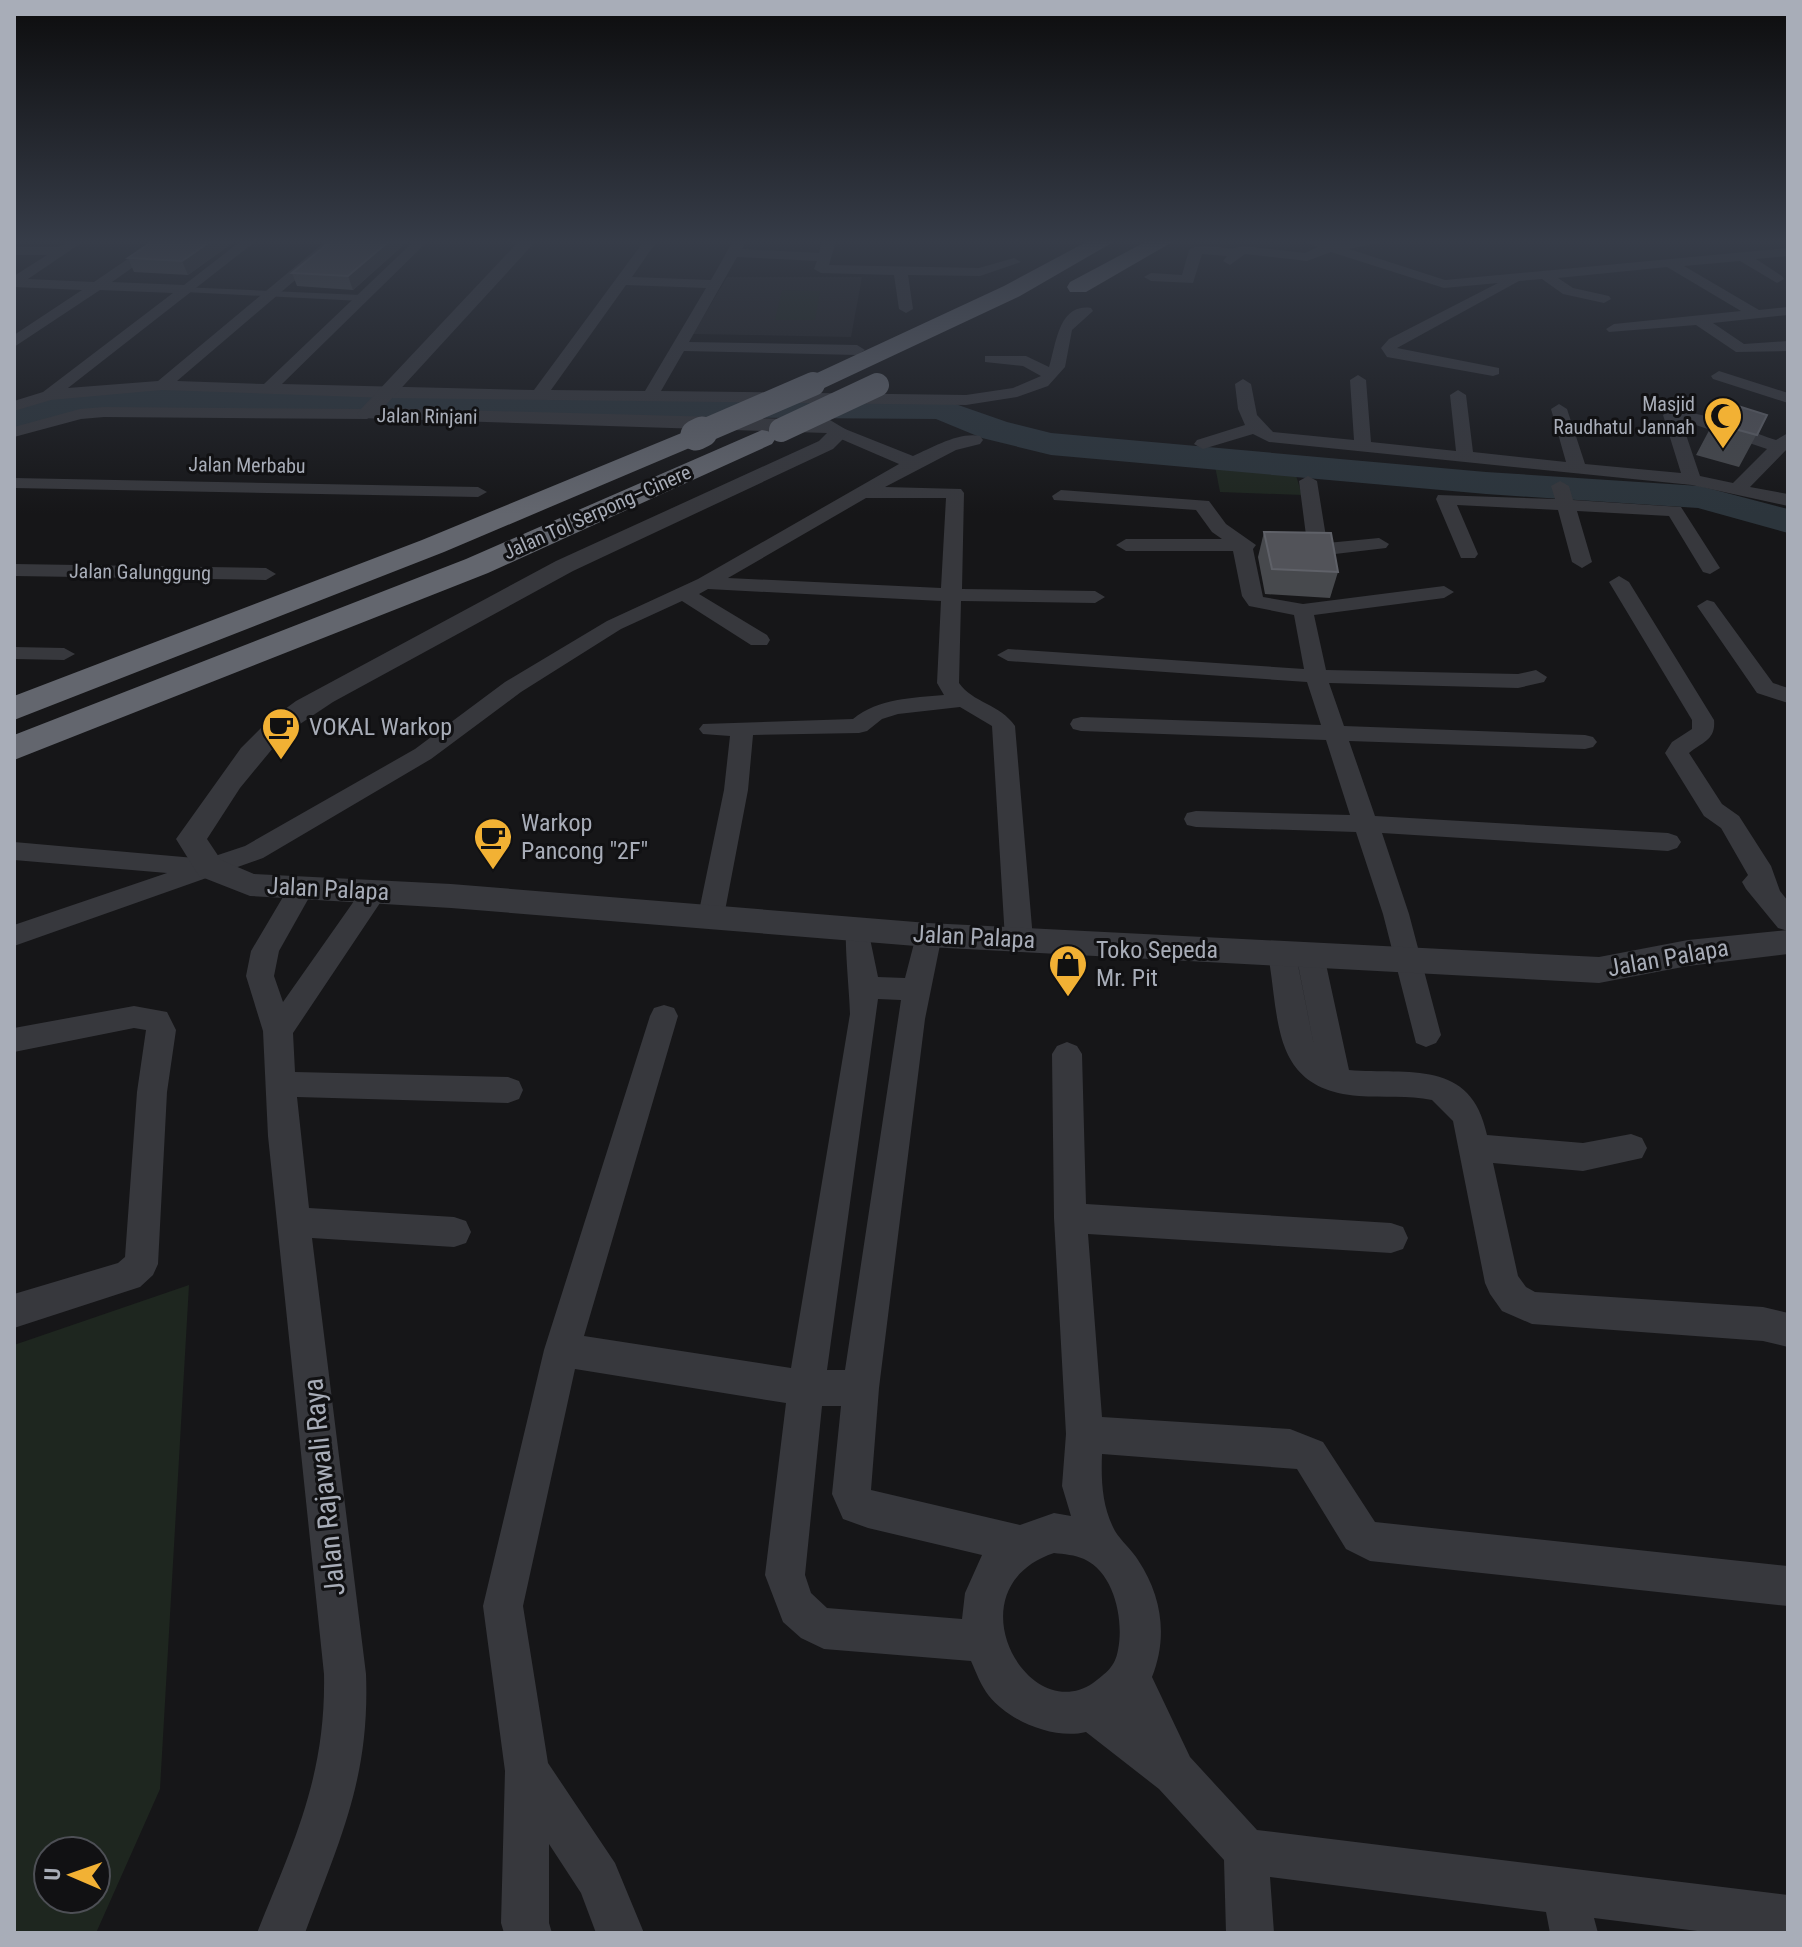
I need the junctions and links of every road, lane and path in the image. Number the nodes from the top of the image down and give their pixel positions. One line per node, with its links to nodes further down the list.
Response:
1 (130, 332): 27 (street)
2 (226, 332): 24 (street)
3 (326, 332): 25 (street)
4 (451, 332): 32 (street)
5 (468, 332): 14 (street)
6 (584, 332): 28 (street)
7 (686, 332): 12 (street)
8 (925, 332): 80 (highway, Jalan Tol Serpong–Cinere, bridge)
9 (1063, 332): 20 (street)
10 (1413, 332): 18 (street)
11 (1716, 332): 13 (street)
12 (678, 346): 15 (street); 30 (street)
13 (1788, 346)
14 (454, 348)
15 (857, 350)
16 (991, 359): 20 (street)
17 (436, 368): 26 (street)
18 (1493, 371)
19 (904, 372): 86 (highway, Jalan Tol Serpong–Cinere, bridge)
20 (1051, 375): 30 (street)
21 (1719, 376): 31 (street)
22 (1358, 380): 42 (street)
23 (1243, 384): 36 (street)
24 (162, 385): 25 (street); 27 (street)
25 (269, 388): 32 (street)
26 (413, 394): 28 (street); 32 (street)
27 (49, 395): 33 (street)
28 (539, 395): 30 (street)
29 (1458, 395): 43 (street)
30 (650, 396)
31 (1788, 398)
32 (390, 404): 35 (street, Jalan Rinjani); 38 (street, Jalan Rinjani)
33 (14, 406)
34 (1559, 409): 45 (street)
35 (367, 413): 37 (street, Jalan Rinjani)
36 (1254, 428): 41 (street); 42 (street)
37 (14, 432)
38 (840, 432): 44 (street); 91 (street)
39 (974, 440): 44 (street)
40 (1783, 443): 46 (street); 50 (street)
41 (1203, 444)
42 (1363, 446): 43 (street)
43 (1465, 456): 49 (street)
44 (913, 463): 52 (street)
45 (1577, 468): 46 (street); 49 (street)
46 (1692, 480): 50 (street)
47 (1308, 481): 58 (street)
48 (14, 483): 51 (street, Jalan Merbabu)
49 (1558, 484): 59 (street); 60 (street); 61 (street)
50 (1738, 488): 54 (street)
51 (478, 492)
52 (860, 492): 65 (street); 68 (street)
53 (1061, 496): 57 (street)
54 (1788, 500)
55 (1379, 544): 58 (street)
56 (1126, 545): 57 (street)
57 (1260, 546): 58 (street); 71 (street)
58 (1318, 550)
59 (1468, 554)
60 (1582, 562)
61 (1710, 568)
62 (14, 570): 63 (street, Jalan Galunggung)
63 (266, 574)
64 (1619, 582): 95 (street)
65 (705, 583): 66 (street); 68 (street)
66 (682, 592): 72 (street); 91 (street)
67 (1444, 592): 71 (street)
68 (952, 595): 69 (street); 79 (street)
69 (1095, 597)
70 (1707, 606): 78 (street)
71 (1303, 610): 76 (street)
72 (759, 640)
73 (14, 653): 74 (street)
74 (64, 654)
75 (1008, 655): 76 (street)
76 (1316, 676): 77 (street); 84 (street)
77 (1536, 677)
78 (1788, 696)
79 (963, 700): 82 (street); 99 (street)
80 (14, 709)
81 (1081, 724): 84 (street)
82 (742, 728): 83 (street); 94 (street)
83 (711, 729)
84 (1335, 731): 85 (street); 88 (street)
85 (1585, 742)
86 (14, 748)
87 (1196, 819): 88 (street)
88 (1366, 824): 89 (street); 102 (street)
89 (1668, 842)
90 (14, 851): 91 (street)
91 (210, 868): 92 (street, Jalan Palapa); 98 (street)
92 (302, 887): 93 (street, Jalan Palapa); 106 (street, Jalan Rajawali Raya)
93 (375, 891): 94 (street, Jalan Palapa); 104 (street)
94 (711, 916): 96 (street, Jalan Palapa)
95 (1788, 921)
96 (857, 931): 97 (street, Jalan Palapa); 103 (street)
97 (928, 935): 99 (street, Jalan Palapa); 105 (street)
98 (14, 936)
99 (1019, 939): 101 (street, Jalan Palapa)
100 (1788, 942): 102 (street, Jalan Palapa)
101 (1296, 954): 102 (street, Jalan Palapa); 114 (street)
102 (1409, 958): 109 (street)
103 (865, 987): 105 (street); 123 (street)
104 (308, 990): 106 (street); 108 (street)
105 (916, 990): 124 (street)
106 (266, 992): 108 (street, Jalan Rajawali Raya)
107 (664, 1016): 122 (street)
108 (278, 1031): 112 (street, Jalan Rajawali Raya)
109 (1426, 1035)
110 (14, 1040): 120 (street)
111 (1067, 1054): 116 (street)
112 (281, 1084): 113 (street); 117 (street, Jalan Rajawali Raya)
113 (508, 1090)
114 (1476, 1148): 115 (street); 121 (street)
115 (1631, 1148)
116 (1070, 1218): 119 (street); 125 (street)
117 (294, 1222): 118 (street); 138 (street, Jalan Rajawali Raya)
118 (454, 1232)
119 (1391, 1238)
120 (14, 1311)
121 (1788, 1330)
122 (562, 1350): 123 (street); 133 (street)
123 (806, 1388): 124 (street); 130 (street)
124 (861, 1388): 127 (street)
125 (1085, 1434): 126 (street); 129 (street)
126 (1081, 1486): 127 (street); 128 (street)
127 (1036, 1538): 128 (street); 130 (street)
128 (1101, 1547): 131 (street)
129 (1788, 1586)
130 (985, 1642): 132 (street)
131 (1131, 1679): 132 (street); 134 (street)
132 (1092, 1710): 134 (street)
133 (527, 1771): 139 (street); 140 (street)
134 (1175, 1773): 135 (street)
135 (1246, 1851): 136 (street); 141 (street)
136 (1570, 1912): 137 (street)
137 (1788, 1919)
138 (281, 1933)
139 (528, 1933)
140 (620, 1933)
141 (1250, 1933)

